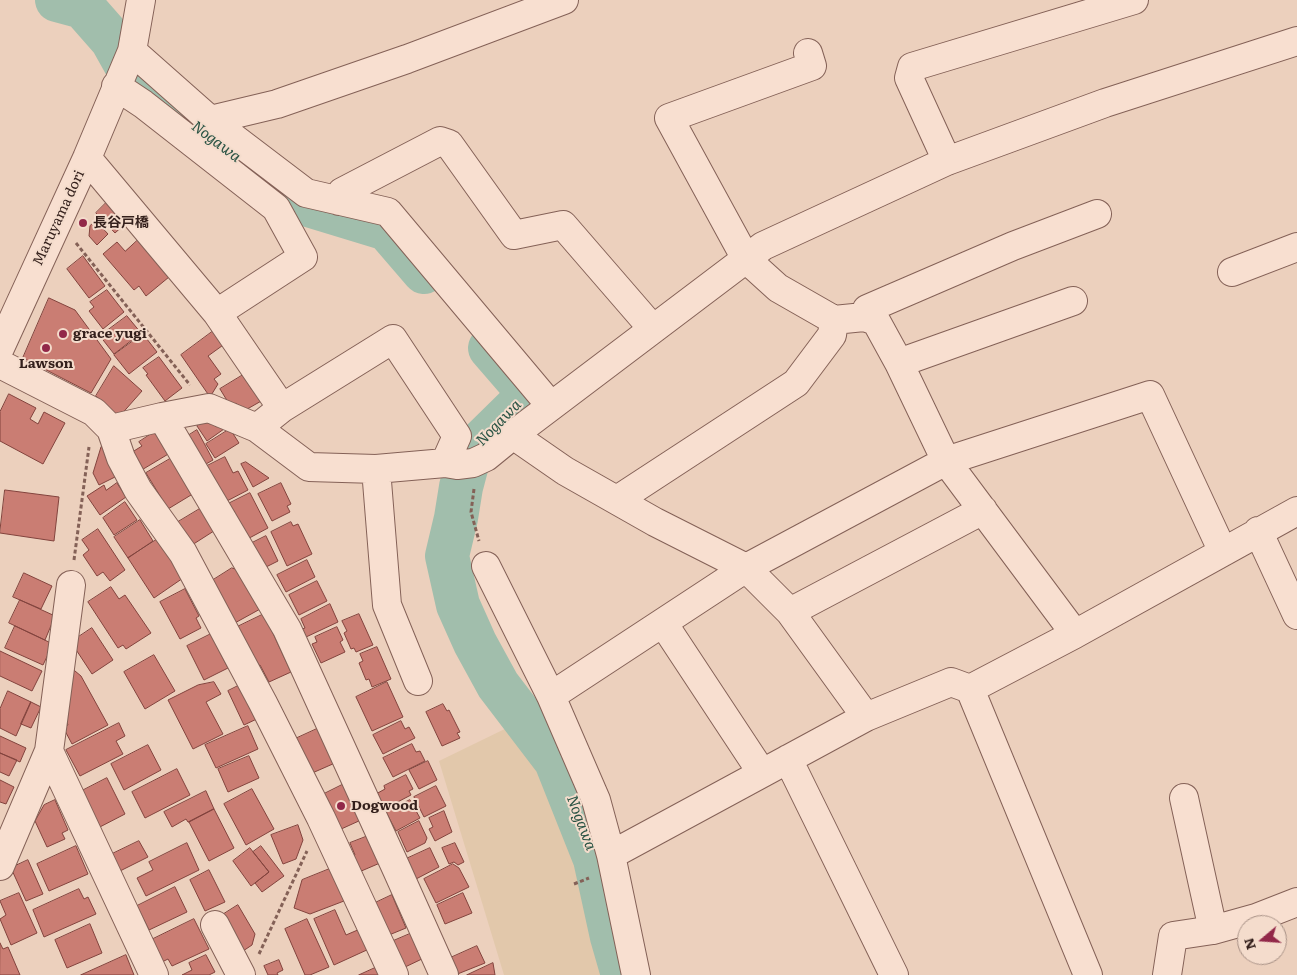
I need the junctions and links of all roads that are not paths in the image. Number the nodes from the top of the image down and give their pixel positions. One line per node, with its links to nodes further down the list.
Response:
1 (141, 0): 5 (street, Maruyama dori)
2 (564, 0): 8 (street)
3 (1134, 0): 10 (street)
4 (1297, 41): 10 (street)
5 (132, 51): 7 (street, Maruyama dori); 8 (street)
6 (808, 53): 14 (street)
7 (116, 86): 9 (street, Maruyama dori); 17 (street)
8 (210, 120): 11 (street)
9 (87, 158): 17 (street); 18 (street, Maruyama dori)
10 (947, 161): 14 (street)
11 (339, 201): 21 (street); 25 (street)
12 (1097, 214): 19 (street)
13 (1297, 247): 15 (street)
14 (746, 258): 20 (street); 21 (street)
15 (1232, 272)
16 (1073, 301): 23 (street)
17 (217, 313): 26 (street)
18 (6, 316): 22 (street, Maruyama dori)
19 (864, 317): 20 (street); 23 (street)
20 (834, 320): 34 (street)
21 (653, 329): 25 (street)
22 (0, 348)
23 (899, 363): 31 (street)
24 (0, 364): 28 (street)
25 (551, 406): 30 (street)
26 (282, 408): 29 (street); 32 (street)
27 (162, 417): 28 (street); 29 (street); 62 (street)
28 (103, 421): 61 (street)
29 (257, 428): 33 (street)
30 (513, 435): 32 (street); 34 (street)
31 (946, 461): 35 (street); 38 (street); 40 (street)
32 (463, 463): 33 (street)
33 (376, 469): 46 (street)
34 (616, 500): 40 (street)
35 (983, 510): 42 (street); 45 (street)
36 (1297, 511): 37 (street)
37 (1258, 531): 38 (street); 43 (street)
38 (1223, 552): 45 (street)
39 (486, 566): 48 (street)
40 (746, 568): 42 (street); 44 (street)
41 (71, 585): 50 (street)
42 (790, 612): 49 (street)
43 (1297, 615)
44 (663, 624): 48 (street); 52 (street)
45 (1075, 634): 47 (street)
46 (418, 681)
47 (970, 689): 49 (street); 65 (street)
48 (551, 696): 54 (street)
49 (866, 717): 51 (street)
50 (49, 751): 55 (street); 60 (street)
51 (788, 759): 52 (street); 64 (street)
52 (762, 773): 54 (street)
53 (1184, 798): 58 (street)
54 (611, 855): 63 (street)
55 (0, 866)
56 (1297, 902): 58 (street)
57 (214, 926): 59 (street)
58 (1213, 930): 66 (street)
59 (249, 966)
60 (154, 975)
61 (394, 975)
62 (444, 975)
63 (636, 975)
64 (894, 975)
65 (1088, 975)
66 (1167, 975)

